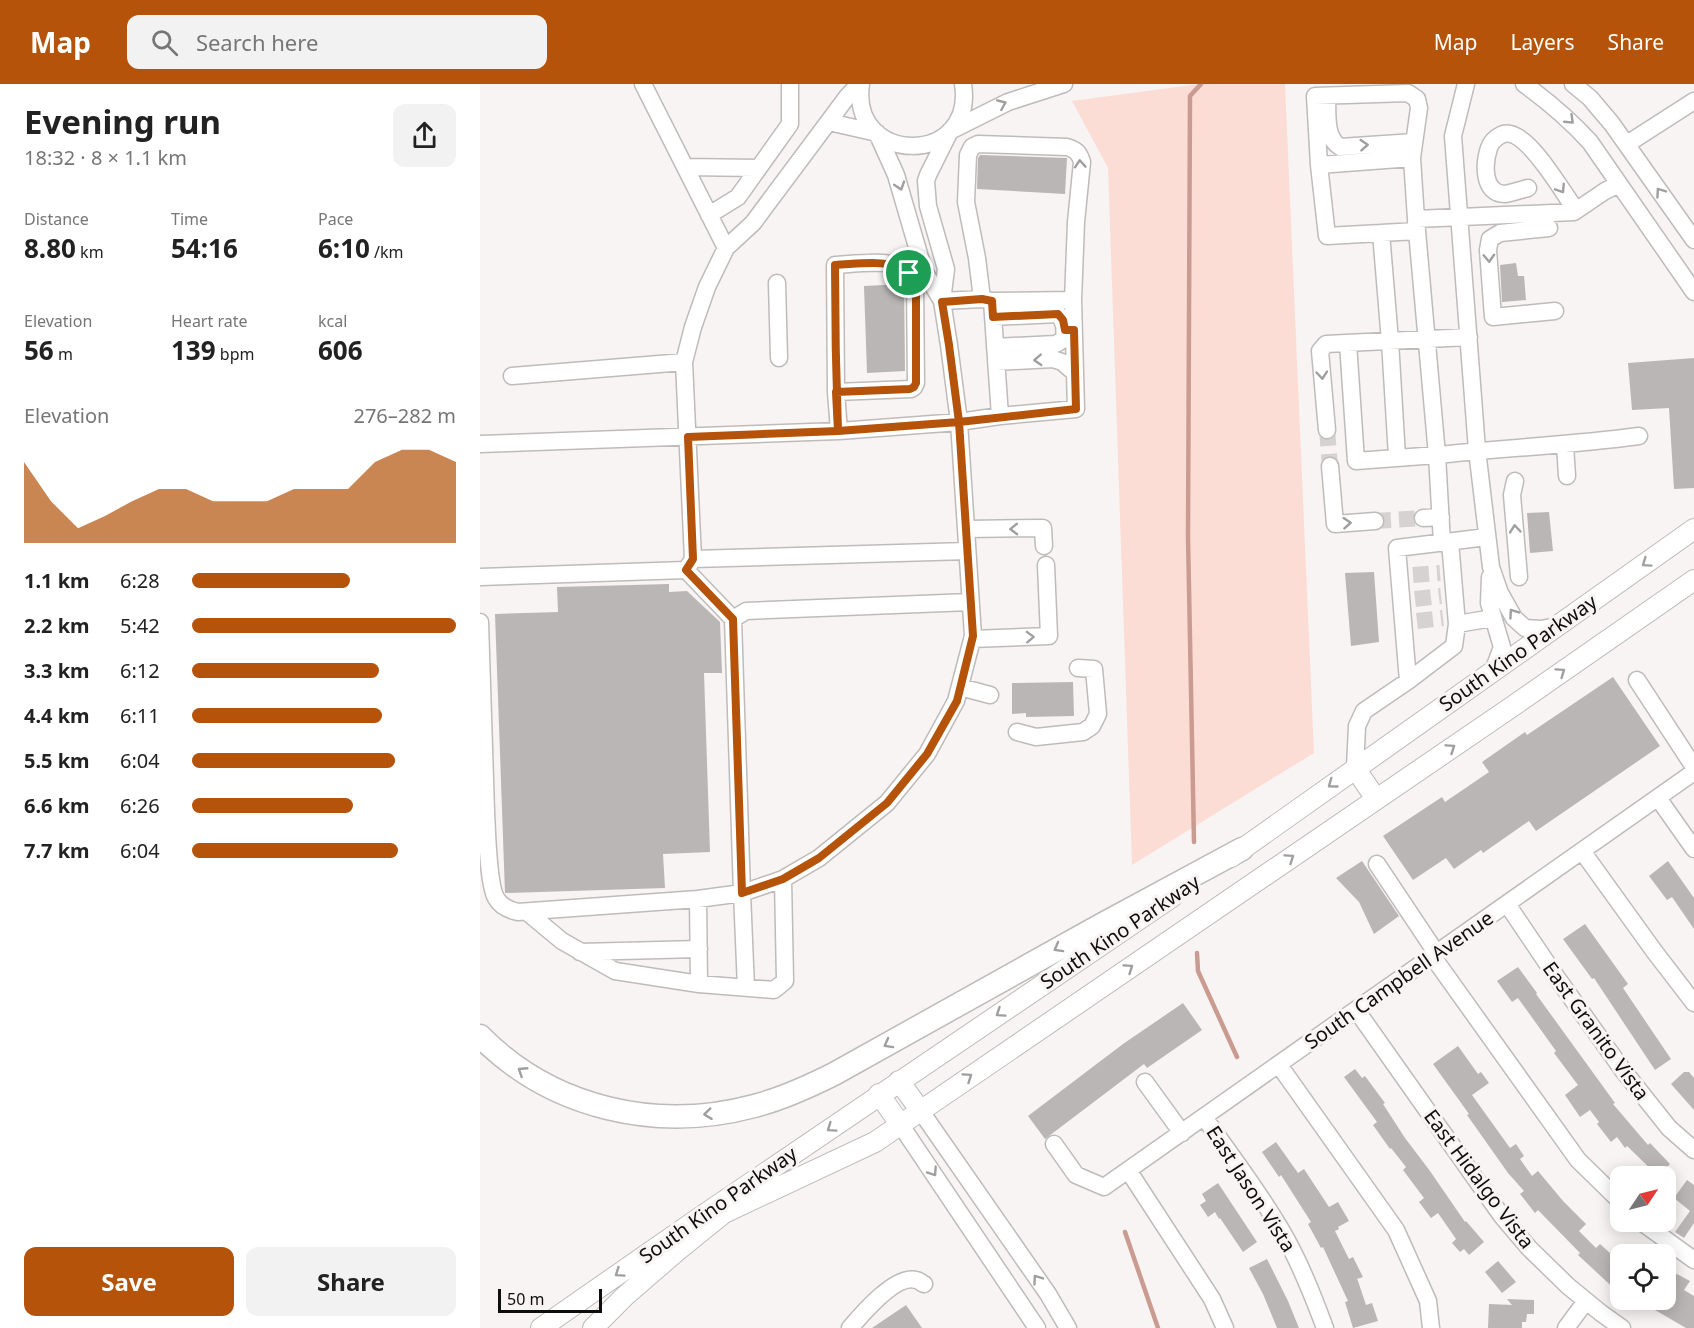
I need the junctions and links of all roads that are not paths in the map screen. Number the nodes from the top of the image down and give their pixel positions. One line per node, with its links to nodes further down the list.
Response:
1 (643, 84): 17 (street)
2 (790, 84): 18 (street)
3 (860, 84): 11 (street); 13 (street)
4 (963, 84): 12 (street)
5 (1064, 84): 12 (street, one-way to 5)
6 (1466, 84): 23 (street)
7 (1524, 84): 19 (street, one-way to 19)
8 (1573, 84): 14 (street)
9 (1328, 96): 15 (street, one-way to 15); 15 (street); 16 (street)
10 (1694, 100): 14 (street)
11 (829, 122): 13 (street); 28 (street)
12 (950, 131): 13 (street); 32 (street)
13 (877, 133): 32 (street, one-way to 32)
14 (1627, 144): 27 (street, one-way to 14)
15 (1413, 150): 16 (street); 24 (street)
16 (1319, 165): 26 (street)
17 (685, 167): 18 (street); 22 (street)
18 (758, 168): 22 (street)
19 (1619, 184): 21 (street); 30 (street)
20 (1528, 188): 21 (street, one-way to 21)
21 (1576, 210): 23 (street)
22 (709, 215): 28 (street)
23 (1460, 218): 24 (street); 36 (street)
24 (1417, 225): 26 (street); 37 (street)
25 (1549, 228): 34 (street, one-way to 34)
26 (1381, 233): 38 (street)
27 (1694, 240)
28 (726, 248): 42 (street)
29 (777, 283): 41 (street)
30 (1694, 292)
31 (1073, 300): 33 (street); 33 (street, one-way to 33); 35 (street)
32 (942, 302): 33 (street); 47 (street)
33 (989, 306): 35 (street); 40 (street)
34 (1555, 311)
35 (1070, 330): 40 (street); 43 (street)
36 (1469, 337): 37 (street); 54 (street)
37 (1427, 340): 38 (street); 55 (street)
38 (1390, 341): 39 (street); 56 (street)
39 (1348, 344): 48 (street, one-way to 48); 56 (street)
40 (995, 354): 43 (street, one-way to 40); 46 (street)
41 (779, 358)
42 (684, 362): 44 (street); 51 (street)
43 (1075, 373): 46 (street)
44 (512, 376)
45 (836, 392): 45 (street); 49 (street)
46 (1000, 416): 47 (street)
47 (959, 422): 49 (street); 63 (street)
48 (1327, 430)
49 (838, 431): 51 (street)
50 (1639, 436): 53 (street)
51 (688, 437): 52 (street); 69 (street)
52 (480, 444)
53 (1565, 445): 54 (street); 58 (street)
54 (1477, 450): 55 (street); 65 (street)
55 (1437, 455): 56 (street); 60 (street)
56 (1397, 457)
57 (1330, 466): 62 (street, one-way to 62)
58 (1567, 476)
59 (1515, 481): 73 (street, one-way to 59)
60 (1441, 517): 61 (street); 66 (street)
61 (1423, 518)
62 (1375, 521)
63 (966, 529): 67 (street, one-way to 63); 68 (street)
64 (1694, 529): 80 (main road, South Kino Parkway, one-way to 80)
65 (1487, 537): 66 (street); 71 (street)
66 (1446, 542): 78 (street); 85 (street)
67 (1044, 546)
68 (967, 551): 69 (street); 75 (street)
69 (690, 565): 72 (street); 77 (street)
70 (1046, 565): 81 (street, one-way to 70)
71 (1491, 567): 76 (street); 80 (street, one-way to 71)
72 (480, 577)
73 (1519, 577)
74 (1694, 580): 93 (main road, South Kino Parkway, one-way to 74)
75 (970, 602): 77 (street); 81 (street)
76 (1493, 618): 78 (street); 83 (street)
77 (733, 619): 99 (street)
78 (1452, 620): 85 (street)
79 (480, 622): 102 (street)
80 (1557, 626): 83 (main road, South Kino Parkway)
81 (972, 639): 86 (street)
82 (1078, 668): 88 (street)
83 (1493, 671): 90 (main road, South Kino Parkway)
84 (1637, 680): 89 (street)
85 (1408, 681): 90 (street)
86 (960, 687): 87 (street); 98 (street)
87 (990, 695)
88 (1017, 732)
89 (1694, 767)
90 (1355, 768): 93 (main road); 94 (main road, South Kino Parkway, one-way to 94)
91 (1694, 772): 92 (street, South Campbell Avenue)
92 (1658, 798): 95 (street); 96 (street, South Campbell Avenue)
93 (1376, 799): 115 (main road, South Kino Parkway, one-way to 93)
94 (1242, 849): 110 (highway, one-way to 110); 112 (main road, South Kino Parkway, one-way to 112)
95 (1694, 849)
96 (1582, 851): 101 (street, South Campbell Avenue); 108 (street)
97 (1377, 864): 105 (street)
98 (783, 879): 99 (street); 107 (street)
99 (742, 893): 100 (street); 107 (street)
100 (698, 899): 102 (street); 103 (street)
101 (1507, 904): 105 (street, South Campbell Avenue); 120 (street, East Granito Vista)
102 (527, 912): 104 (street)
103 (699, 949): 104 (street); 106 (street)
104 (579, 952): 106 (street)
105 (1435, 956): 109 (street, South Campbell Avenue); 122 (street)
106 (699, 984): 107 (street)
107 (746, 988)
108 (1694, 1003)
109 (1357, 1011): 111 (street, South Campbell Avenue); 126 (street, East Hidalgo Vista)
110 (480, 1036)
111 (1279, 1065): 116 (street, South Campbell Avenue); 134 (street)
112 (899, 1081): 114 (main road, South Kino Parkway); 115 (main road)
113 (1145, 1082): 118 (street)
114 (879, 1094): 117 (main road); 127 (main road, South Kino Parkway, one-way to 127)
115 (920, 1110): 117 (main road, South Kino Parkway); 131 (street, one-way to 115)
116 (1204, 1117): 118 (street, South Campbell Avenue); 133 (street, East Jason Vista)
117 (900, 1124): 128 (main road, South Kino Parkway); 130 (street, one-way to 130)
118 (1182, 1133): 121 (street, South Campbell Avenue)
119 (1054, 1144): 121 (street, South Campbell Avenue)
120 (1694, 1150)
121 (1128, 1170): 132 (street)
122 (1610, 1191)
123 (1655, 1232): 124 (street)
124 (1694, 1260)
125 (924, 1284): 129 (street)
126 (1586, 1301): 135 (street); 136 (street, East Hidalgo Vista)
127 (542, 1328)
128 (593, 1328)
129 (849, 1328)
130 (1037, 1328)
131 (1068, 1328)
132 (1225, 1328)
133 (1325, 1328)
134 (1431, 1328)
135 (1566, 1328)
136 (1622, 1328)

